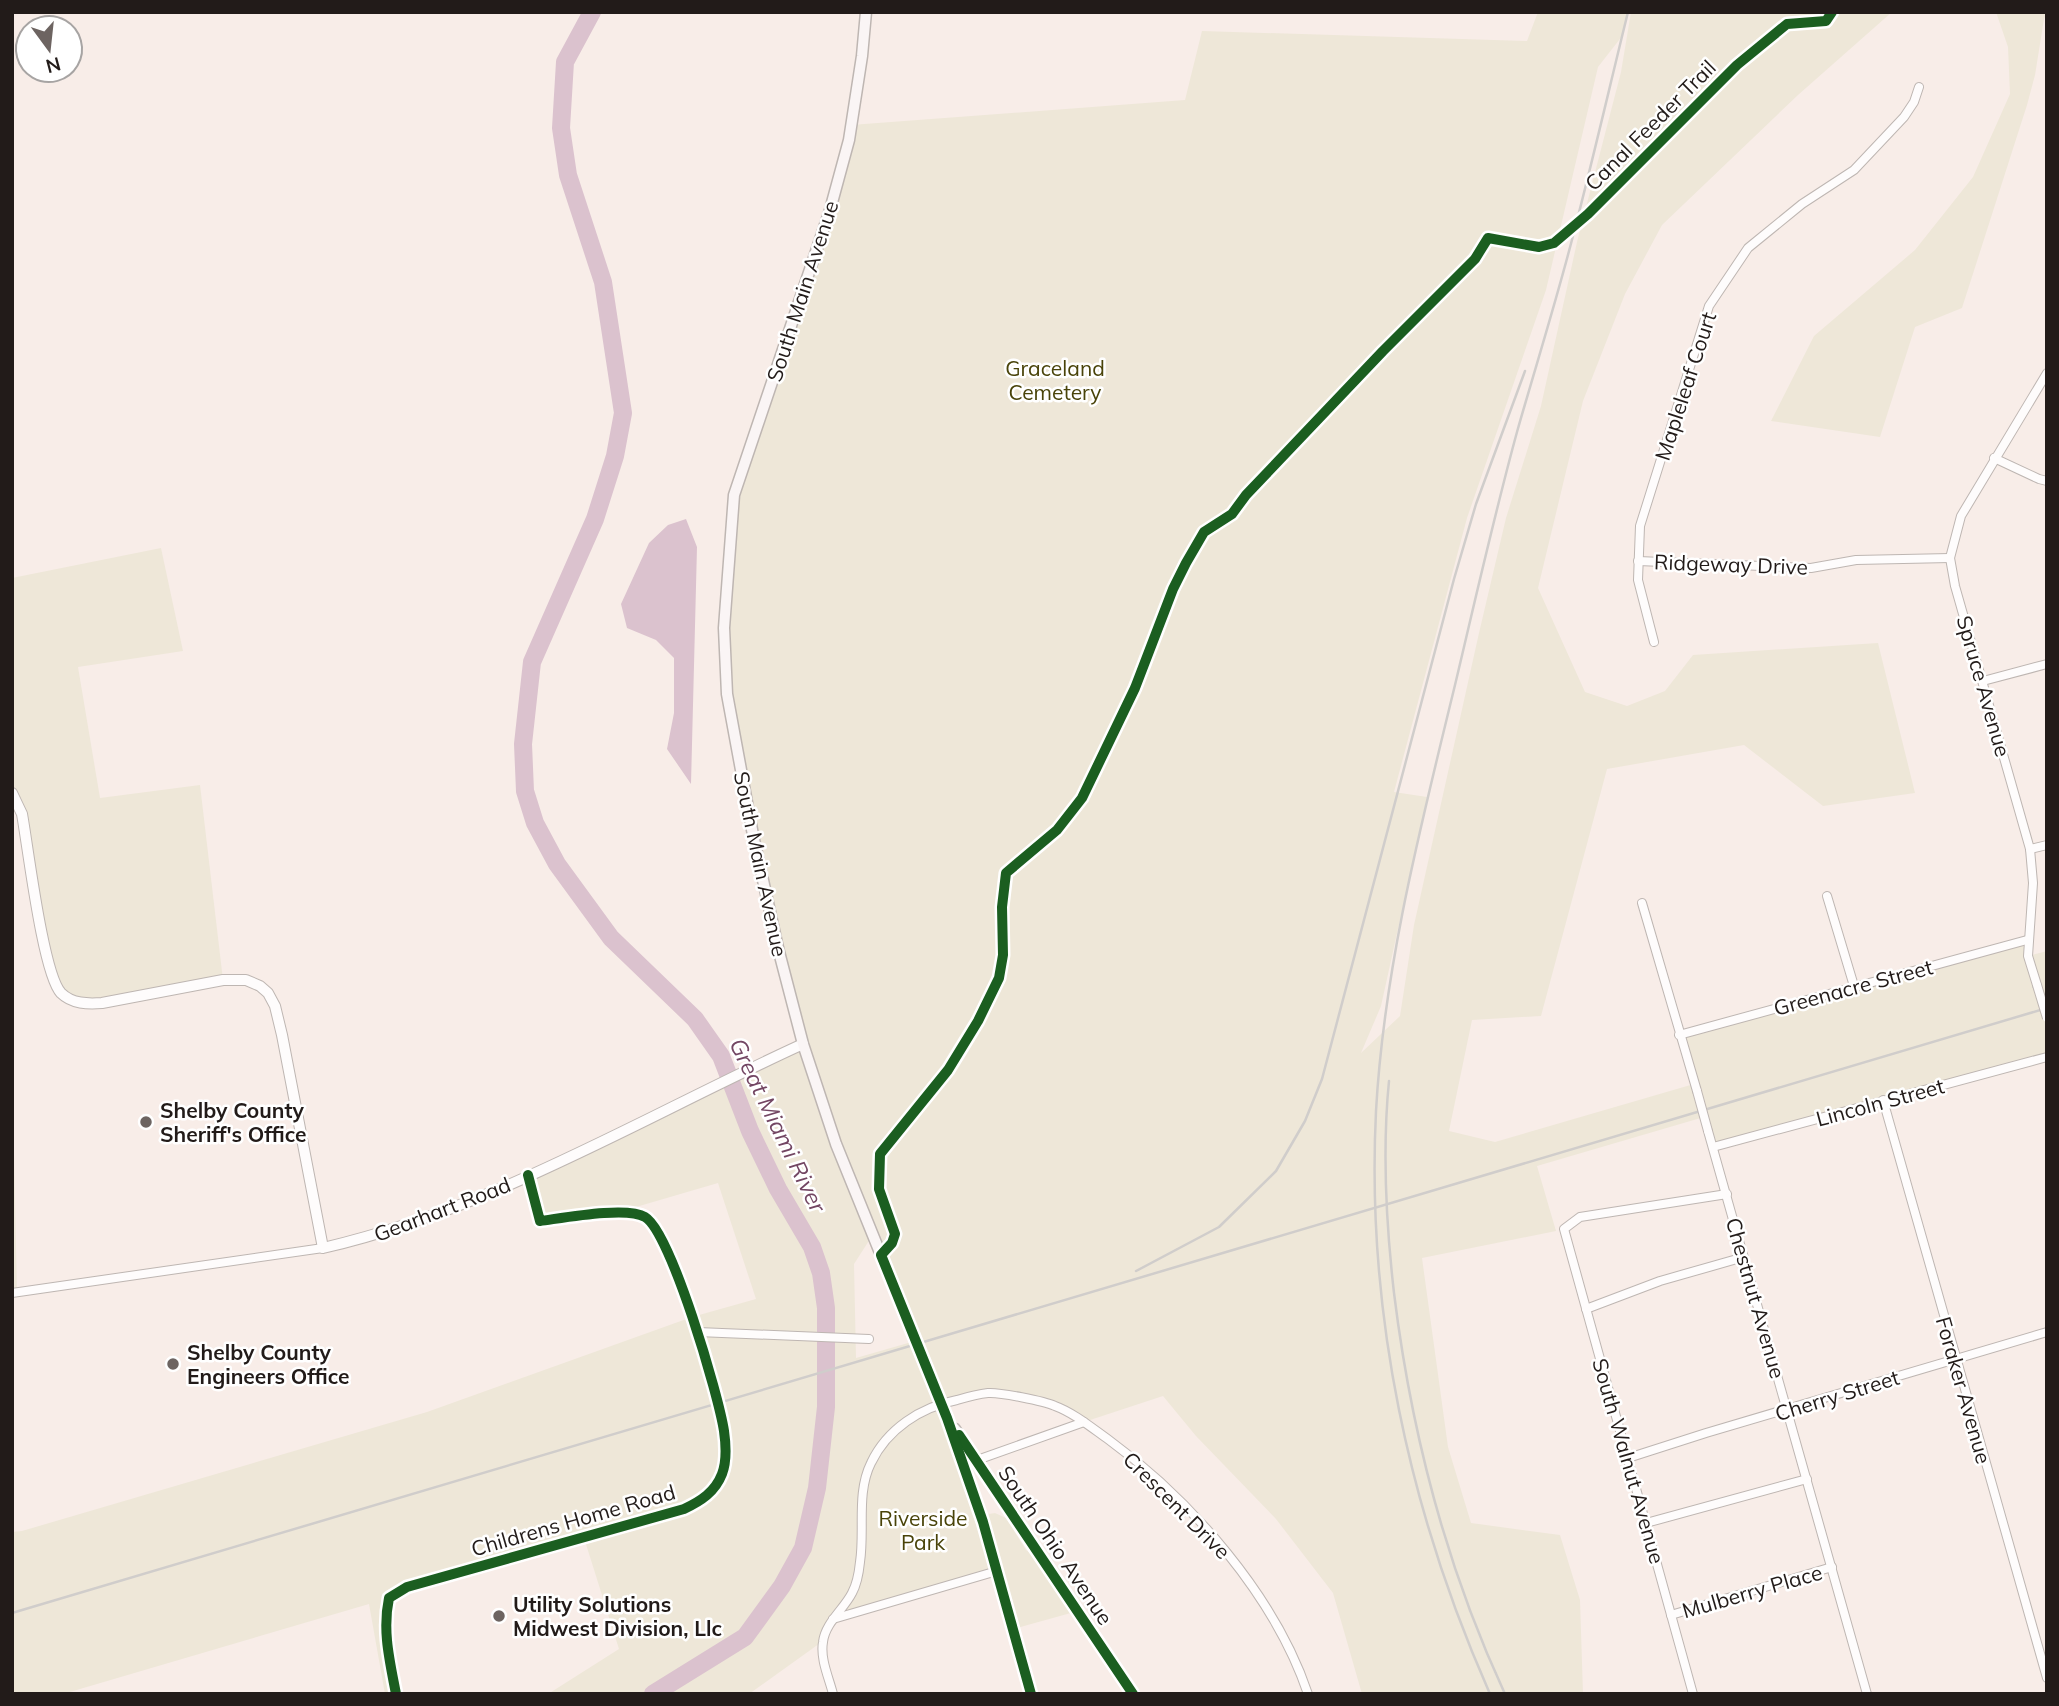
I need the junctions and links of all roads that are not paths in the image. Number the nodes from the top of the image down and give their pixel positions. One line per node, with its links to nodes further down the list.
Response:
1 (866, 12): 20 (main road, South Main Avenue)
2 (1919, 87): 7 (street, Mapleleaf Court)
3 (2047, 373): 4 (street, Spruce Avenue)
4 (1994, 458): 5 (street); 6 (street, Spruce Avenue)
5 (2047, 481)
6 (1950, 558): 7 (street, Ridgeway Drive); 10 (street, Spruce Avenue)
7 (1637, 561): 8 (street, Mapleleaf Court)
8 (1654, 642)
9 (2047, 664): 10 (street)
10 (1983, 681): 13 (street, Spruce Avenue)
11 (12, 793): 26 (street)
12 (2047, 845): 13 (street)
13 (2030, 849): 16 (street, Spruce Avenue)
14 (1826, 896): 17 (street)
15 (1642, 903): 19 (street, Chestnut Avenue)
16 (2027, 940): 17 (street, Greenacre Street); 18 (street, Spruce Avenue, bridge)
17 (1854, 986): 19 (street, Greenacre Street)
18 (2047, 1018)
19 (1679, 1035): 23 (street, Chestnut Avenue, bridge)
20 (803, 1044): 24 (street, Gearhart Road); 34 (main road, South Main Avenue)
21 (2047, 1057): 22 (street, Lincoln Street)
22 (1883, 1100): 23 (street, Lincoln Street); 33 (street, Foraker Avenue)
23 (1713, 1147): 25 (street, Chestnut Avenue)
24 (528, 1175): 26 (street, Gearhart Road); 30 (street, Childrens Home Road)
25 (1727, 1194): 27 (street, Chestnut Avenue); 29 (street, South Walnut Avenue)
26 (323, 1248): 28 (street, Gearhart Road)
27 (1744, 1256): 29 (street); 35 (street, Chestnut Avenue)
28 (12, 1293)
29 (1586, 1308): 38 (street, South Walnut Avenue)
30 (698, 1332): 32 (street); 48 (street, Childrens Home Road)
31 (2047, 1332): 33 (street, Cherry Street)
32 (869, 1339)
33 (1956, 1360): 35 (street, Cherry Street); 47 (street, Foraker Avenue)
34 (941, 1403): 36 (main road, South Main Avenue); 37 (street, Crescent Drive); 46 (street, Crescent Drive)
35 (1787, 1410): 38 (street, Cherry Street); 41 (street, Chestnut Avenue)
36 (947, 1418): 39 (main road, South Ohio Avenue); 40 (main road, South Main Avenue)
37 (1084, 1422): 39 (street); 52 (street, Crescent Drive)
38 (1628, 1458): 42 (street, South Walnut Avenue)
39 (977, 1460): 40 (street); 51 (main road, South Ohio Avenue)
40 (963, 1465): 44 (main road, South Main Avenue)
41 (1807, 1479): 42 (street); 43 (street, Chestnut Avenue)
42 (1646, 1523): 45 (street, South Walnut Avenue)
43 (1832, 1567): 45 (street, Mulberry Place); 54 (street, Chestnut Avenue)
44 (997, 1571): 46 (street); 50 (main road, South Main Avenue)
45 (1671, 1615): 53 (street, South Walnut Avenue)
46 (833, 1619): 49 (street, Crescent Drive)
47 (2047, 1678)
48 (396, 1694)
49 (833, 1694)
50 (1031, 1694)
51 (1133, 1694)
52 (1308, 1694)
53 (1693, 1694)
54 (1867, 1694)

